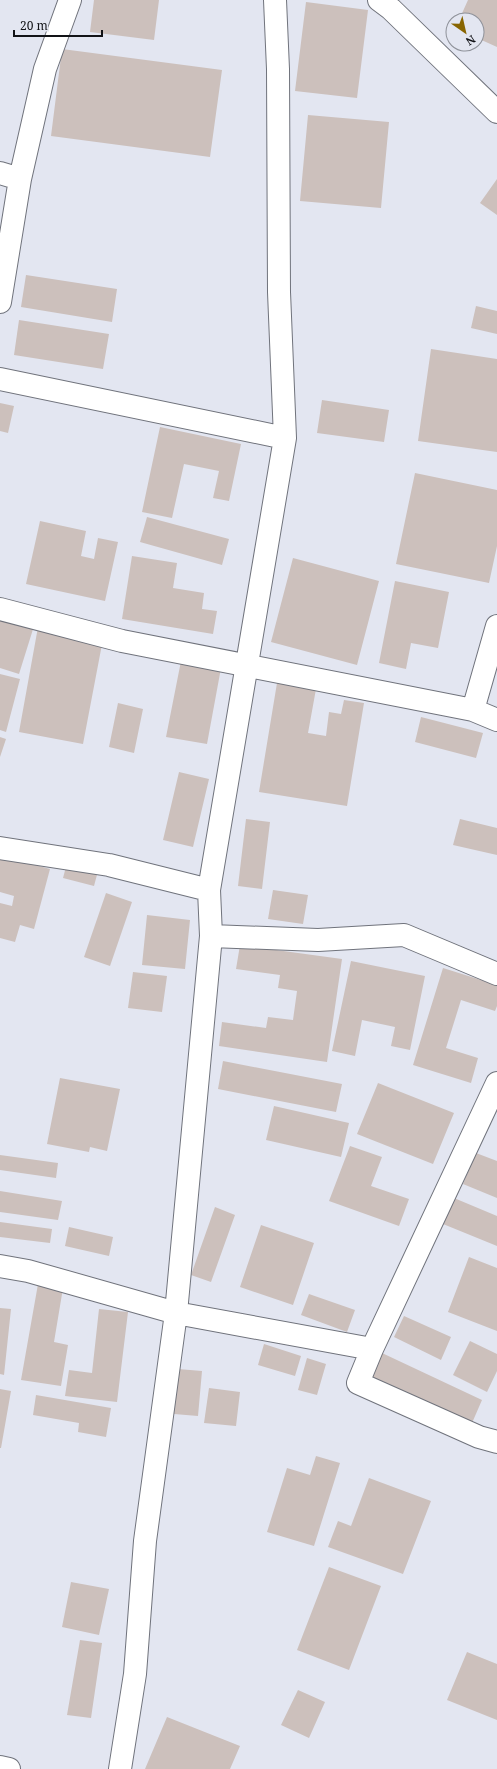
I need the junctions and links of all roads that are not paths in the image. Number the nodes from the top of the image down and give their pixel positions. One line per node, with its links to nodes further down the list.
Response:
1 (70, 0): 5 (street)
2 (275, 0): 8 (street)
3 (379, 0): 4 (street)
4 (497, 112)
5 (10, 176): 6 (street)
6 (0, 302)
7 (0, 379): 8 (street)
8 (285, 438): 11 (street)
9 (0, 609): 11 (street)
10 (497, 626): 12 (street)
11 (248, 667): 12 (street); 15 (street)
12 (473, 710): 13 (street)
13 (497, 720)
14 (0, 848): 15 (street)
15 (209, 890): 16 (street)
16 (211, 936): 17 (street); 20 (street)
17 (497, 974)
18 (497, 1083): 21 (street)
19 (0, 1266): 20 (street)
20 (176, 1313): 21 (street); 25 (street)
21 (372, 1349): 22 (street)
22 (497, 1442)
23 (0, 1767): 24 (street)
24 (9, 1769)
25 (120, 1769)

